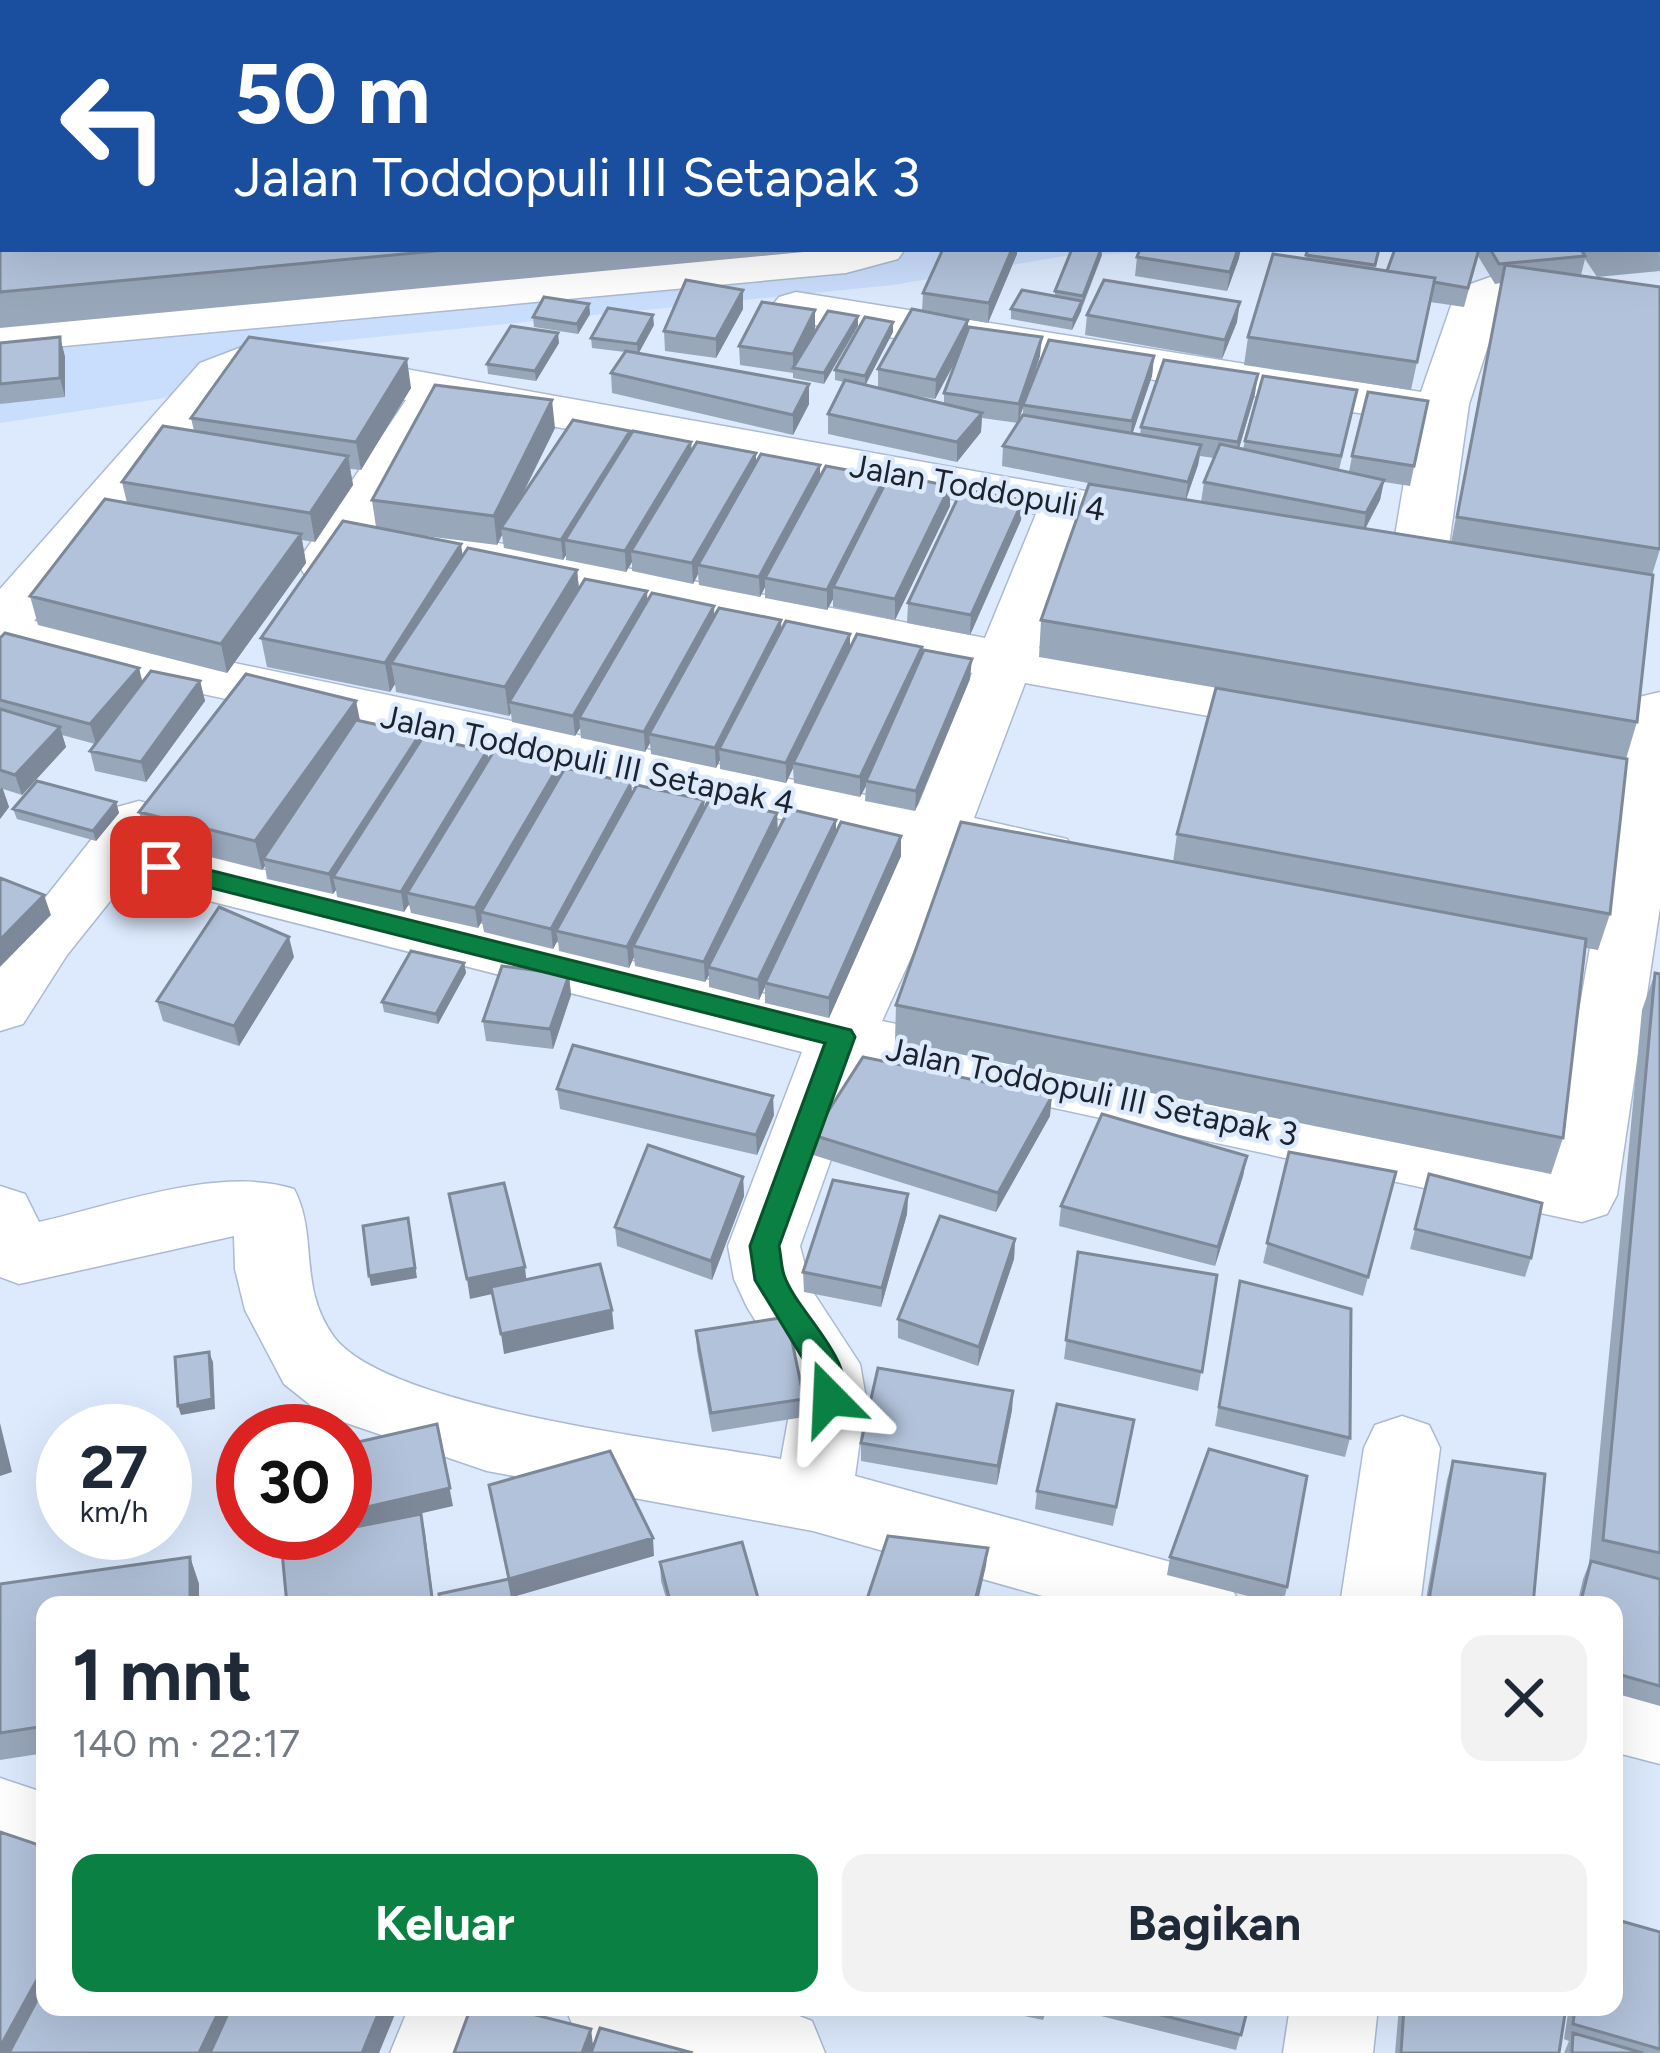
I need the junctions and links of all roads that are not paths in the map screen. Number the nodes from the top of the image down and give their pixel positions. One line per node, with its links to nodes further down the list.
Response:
1 (870, 252): 6 (street)
2 (1660, 283): 3 (street)
3 (1568, 296): 5 (street); 8 (street)
4 (796, 307): 8 (street)
5 (1660, 311)
6 (0, 337)
7 (438, 390): 9 (street, Jalan Toddopuli 4); 10 (street); 13 (street, Jalan Toddopuli 4)
8 (1442, 411): 12 (street)
9 (1067, 503): 11 (street, Jalan Toddopuli 4); 14 (street)
10 (348, 530): 14 (street); 15 (street)
11 (1231, 532)
12 (1417, 566)
13 (0, 628): 15 (street, Jalan Toddopuli III Setapak 4)
14 (1006, 662): 17 (street); 19 (street)
15 (253, 663): 19 (street, Jalan Toddopuli III Setapak 4)
16 (1660, 711): 23 (street)
17 (1358, 724)
18 (170, 780): 20 (street)
19 (938, 832): 21 (street, Jalan Toddopuli III Setapak 4); 25 (street)
20 (116, 855): 24 (street); 25 (street, Jalan Toddopuli III Setapak 3)
21 (1096, 865)
22 (1551, 956): 23 (street)
23 (1640, 974): 25 (street, Jalan Toddopuli III Setapak 3)
24 (0, 1007)
25 (841, 1037): 28 (street)
26 (0, 1214): 28 (street)
27 (1402, 1448): 30 (street)
28 (813, 1498): 29 (street)
29 (1167, 1596)
30 (1381, 1596)
31 (1623, 1716): 32 (street)
32 (1660, 1726)
33 (0, 1818): 34 (street)
34 (36, 1830)
35 (449, 2016): 38 (street)
36 (643, 2016): 39 (street)
37 (1333, 2016): 40 (street)
38 (435, 2053)
39 (780, 2053)
40 (1328, 2053)

